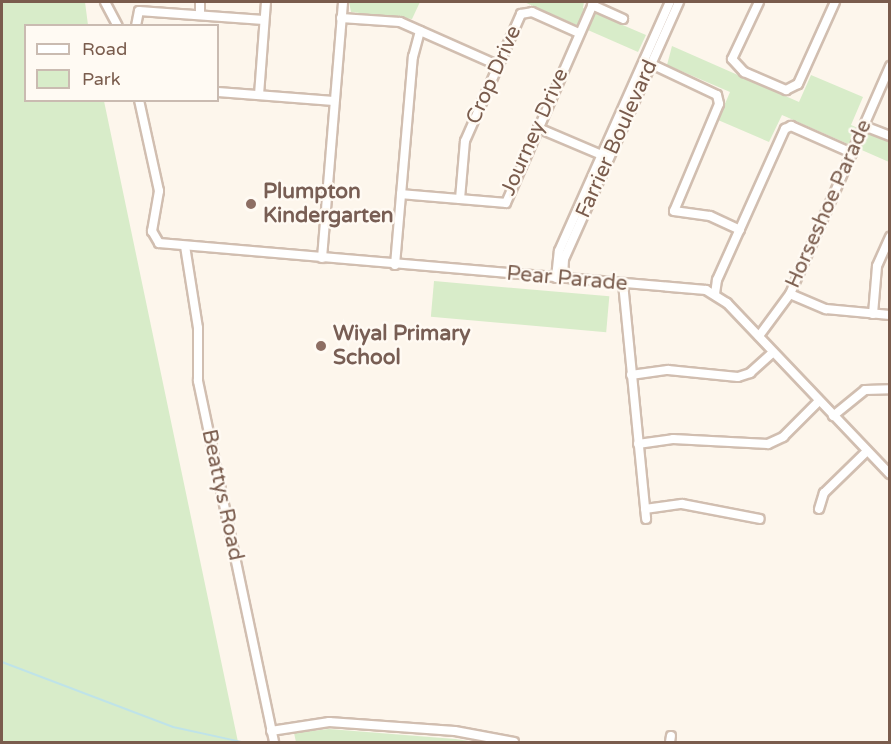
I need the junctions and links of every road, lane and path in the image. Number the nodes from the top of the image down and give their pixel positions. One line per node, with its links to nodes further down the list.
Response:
1 (105, 2): 14 (street)
2 (200, 2): 10 (street)
3 (266, 2): 13 (street)
4 (343, 2): 11 (street)
5 (670, 2): 18 (street, Farrier Boulevard)
6 (679, 2): 18 (street, Farrier Boulevard)
7 (759, 2): 8 (street)
8 (835, 2)
9 (593, 3): 12 (street); 17 (street, Journey Drive)
10 (200, 15): 13 (street); 15 (street)
11 (341, 18): 16 (street); 23 (street)
12 (623, 19)
13 (264, 20): 22 (street)
14 (117, 24)
15 (136, 24)
16 (420, 31): 19 (street); 30 (street)
17 (579, 33): 19 (street, Crop Drive); 26 (street, Journey Drive)
18 (648, 62): 29 (street, Farrier Boulevard); 32 (street)
19 (497, 66): 31 (street, Crop Drive)
20 (890, 66): 25 (street, Horseshoe Parade)
21 (219, 92): 22 (street)
22 (259, 95): 23 (street)
23 (334, 101): 35 (street)
24 (140, 102): 34 (street, Pear Parade)
25 (864, 126): 27 (street); 28 (street, Horseshoe Parade)
26 (538, 128): 29 (street); 31 (street, Journey Drive)
27 (890, 136)
28 (852, 153): 32 (street); 40 (street, Horseshoe Parade)
29 (604, 156): 37 (street, Farrier Boulevard)
30 (401, 194): 31 (street, Journey Drive); 36 (street)
31 (460, 199)
32 (740, 230): 39 (street)
33 (890, 237): 41 (street)
34 (185, 246): 35 (street, Pear Parade); 56 (street, Beattys Road)
35 (322, 258): 36 (street, Pear Parade)
36 (395, 265): 37 (street, Pear Parade)
37 (559, 278): 38 (street, Pear Parade)
38 (623, 283): 39 (street, Pear Parade); 45 (street)
39 (715, 294): 43 (street)
40 (790, 294): 41 (street); 43 (street, Horseshoe Parade)
41 (873, 314): 42 (street)
42 (890, 315)
43 (759, 336): 44 (street)
44 (773, 352): 45 (street); 47 (street)
45 (631, 375): 49 (street)
46 (890, 389): 48 (street)
47 (819, 401): 48 (street); 49 (street)
48 (833, 416): 50 (street)
49 (638, 444): 52 (street)
50 (867, 451): 51 (street); 53 (street)
51 (890, 474)
52 (645, 509): 54 (street); 55 (street)
53 (819, 509)
54 (646, 519)
55 (760, 519)
56 (271, 731): 57 (street, Beattys Road); 58 (street)
57 (274, 742)
58 (514, 742)

